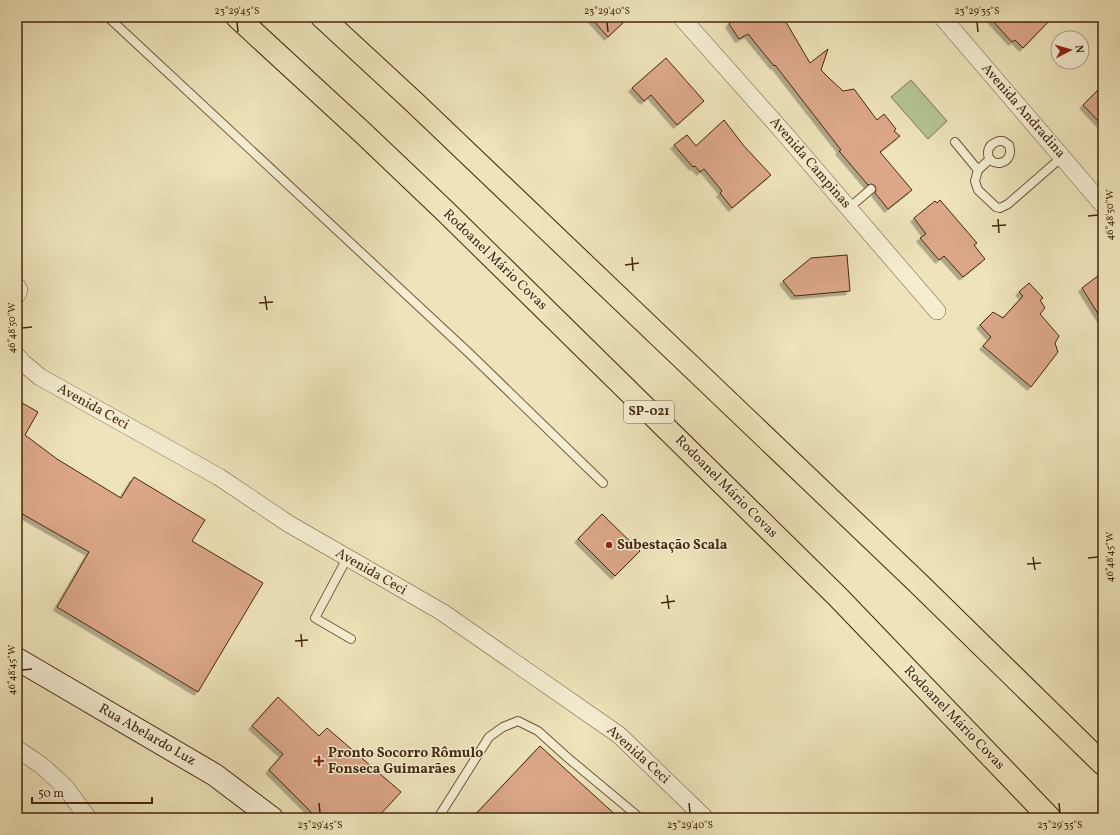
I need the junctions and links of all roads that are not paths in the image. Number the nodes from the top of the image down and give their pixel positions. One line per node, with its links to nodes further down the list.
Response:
1 (108, 17): 17 (lane)
2 (237, 17): 28 (highway, Rodoanel Mário Covas / SP-021)
3 (322, 17): 22 (highway)
4 (681, 17): 12 (street, Avenida Campinas)
5 (942, 17): 7 (street, Avenida Andradina)
6 (955, 142): 9 (lane)
7 (1062, 158): 9 (lane); 11 (street, Avenida Andradina)
8 (990, 159): 9 (lane)
9 (978, 170)
10 (871, 189): 12 (lane)
11 (1103, 205)
12 (849, 208): 15 (street, Avenida Campinas)
13 (17, 286): 14 (street)
14 (17, 295)
15 (937, 311)
16 (17, 356): 18 (street, Avenida Ceci)
17 (603, 483)
18 (347, 558): 19 (lane); 27 (street, Avenida Ceci)
19 (351, 639)
20 (17, 659): 24 (main road, Rua Abelardo Luz)
21 (17, 749): 23 (street)
22 (1103, 764)
23 (88, 818)
24 (272, 818)
25 (438, 818): 26 (lane)
26 (640, 818)
27 (705, 818)
28 (1050, 818)

